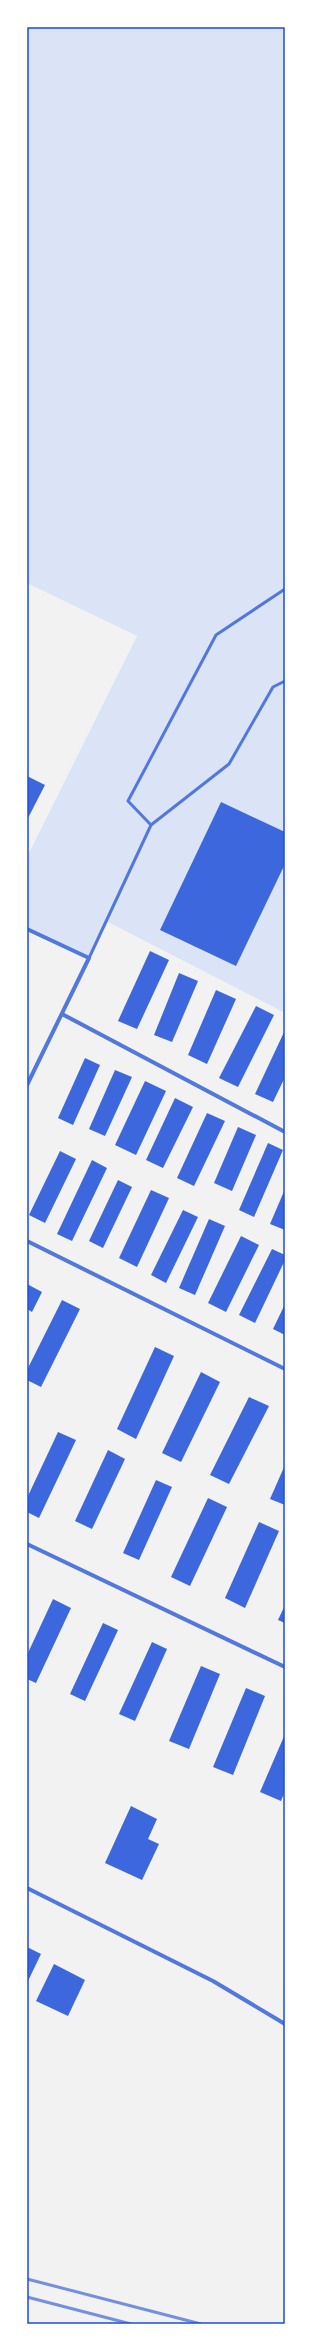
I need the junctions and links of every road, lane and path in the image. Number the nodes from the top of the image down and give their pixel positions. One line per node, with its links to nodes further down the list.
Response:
1 (285, 589): 3 (lane)
2 (285, 681): 3 (lane)
3 (151, 825): 5 (lane)
4 (27, 929): 5 (street)
5 (89, 958): 6 (street)
6 (62, 1014): 7 (street); 8 (street)
7 (27, 1086)
8 (285, 1132)
9 (27, 1241): 10 (street)
10 (285, 1369)
11 (27, 1544): 12 (street)
12 (285, 1667)
13 (27, 1888): 14 (street)
14 (285, 2024)

